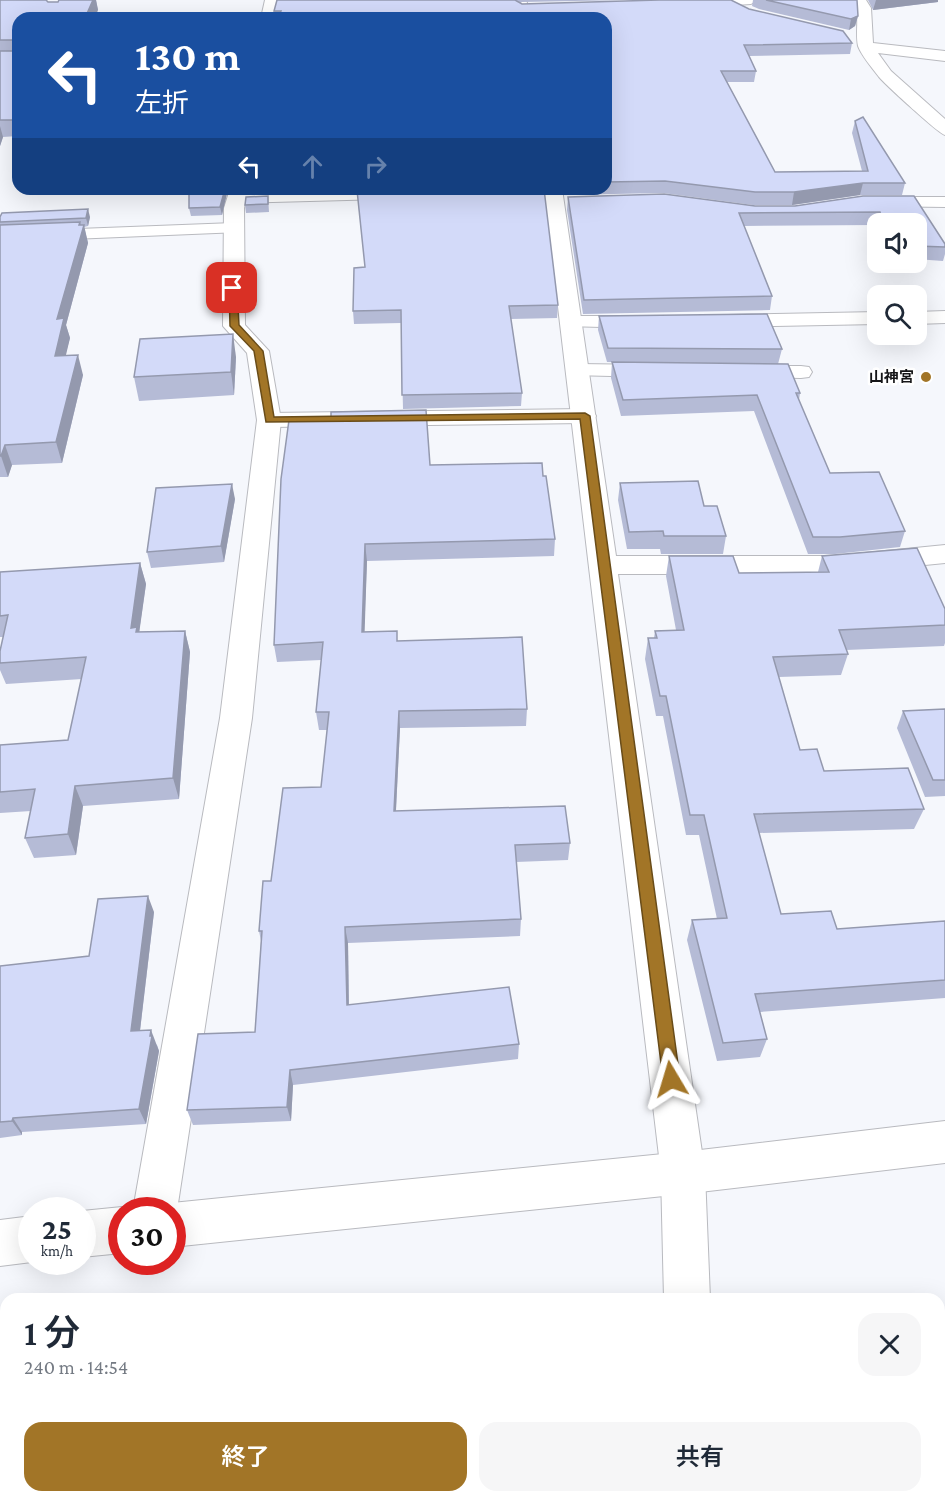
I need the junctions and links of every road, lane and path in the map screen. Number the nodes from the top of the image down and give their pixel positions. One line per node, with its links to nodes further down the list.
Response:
1 (859, 0): 4 (street)
2 (676, 4): 3 (street)
3 (752, 7)
4 (861, 42): 5 (street); 6 (street)
5 (945, 56)
6 (945, 130)
7 (371, 195): 11 (lane)
8 (562, 198): 17 (street)
9 (860, 202): 10 (lane)
10 (945, 202)
11 (236, 205): 12 (lane); 24 (street)
12 (0, 237)
13 (945, 317): 15 (lane)
14 (867, 318): 16 (lane)
15 (927, 318)
16 (713, 321)
17 (572, 322): 18 (lane); 19 (street)
18 (654, 322)
19 (579, 370): 20 (lane); 23 (street)
20 (672, 371)
21 (731, 372): 22 (lane)
22 (801, 372)
23 (585, 416): 24 (lane); 26 (street)
24 (269, 420): 29 (street)
25 (945, 554): 26 (street)
26 (604, 565): 28 (street)
27 (945, 1143): 28 (street)
28 (683, 1173): 30 (street); 33 (street)
29 (157, 1197)
30 (186, 1224)
31 (18, 1241): 32 (street)
32 (0, 1243)
33 (687, 1293)

